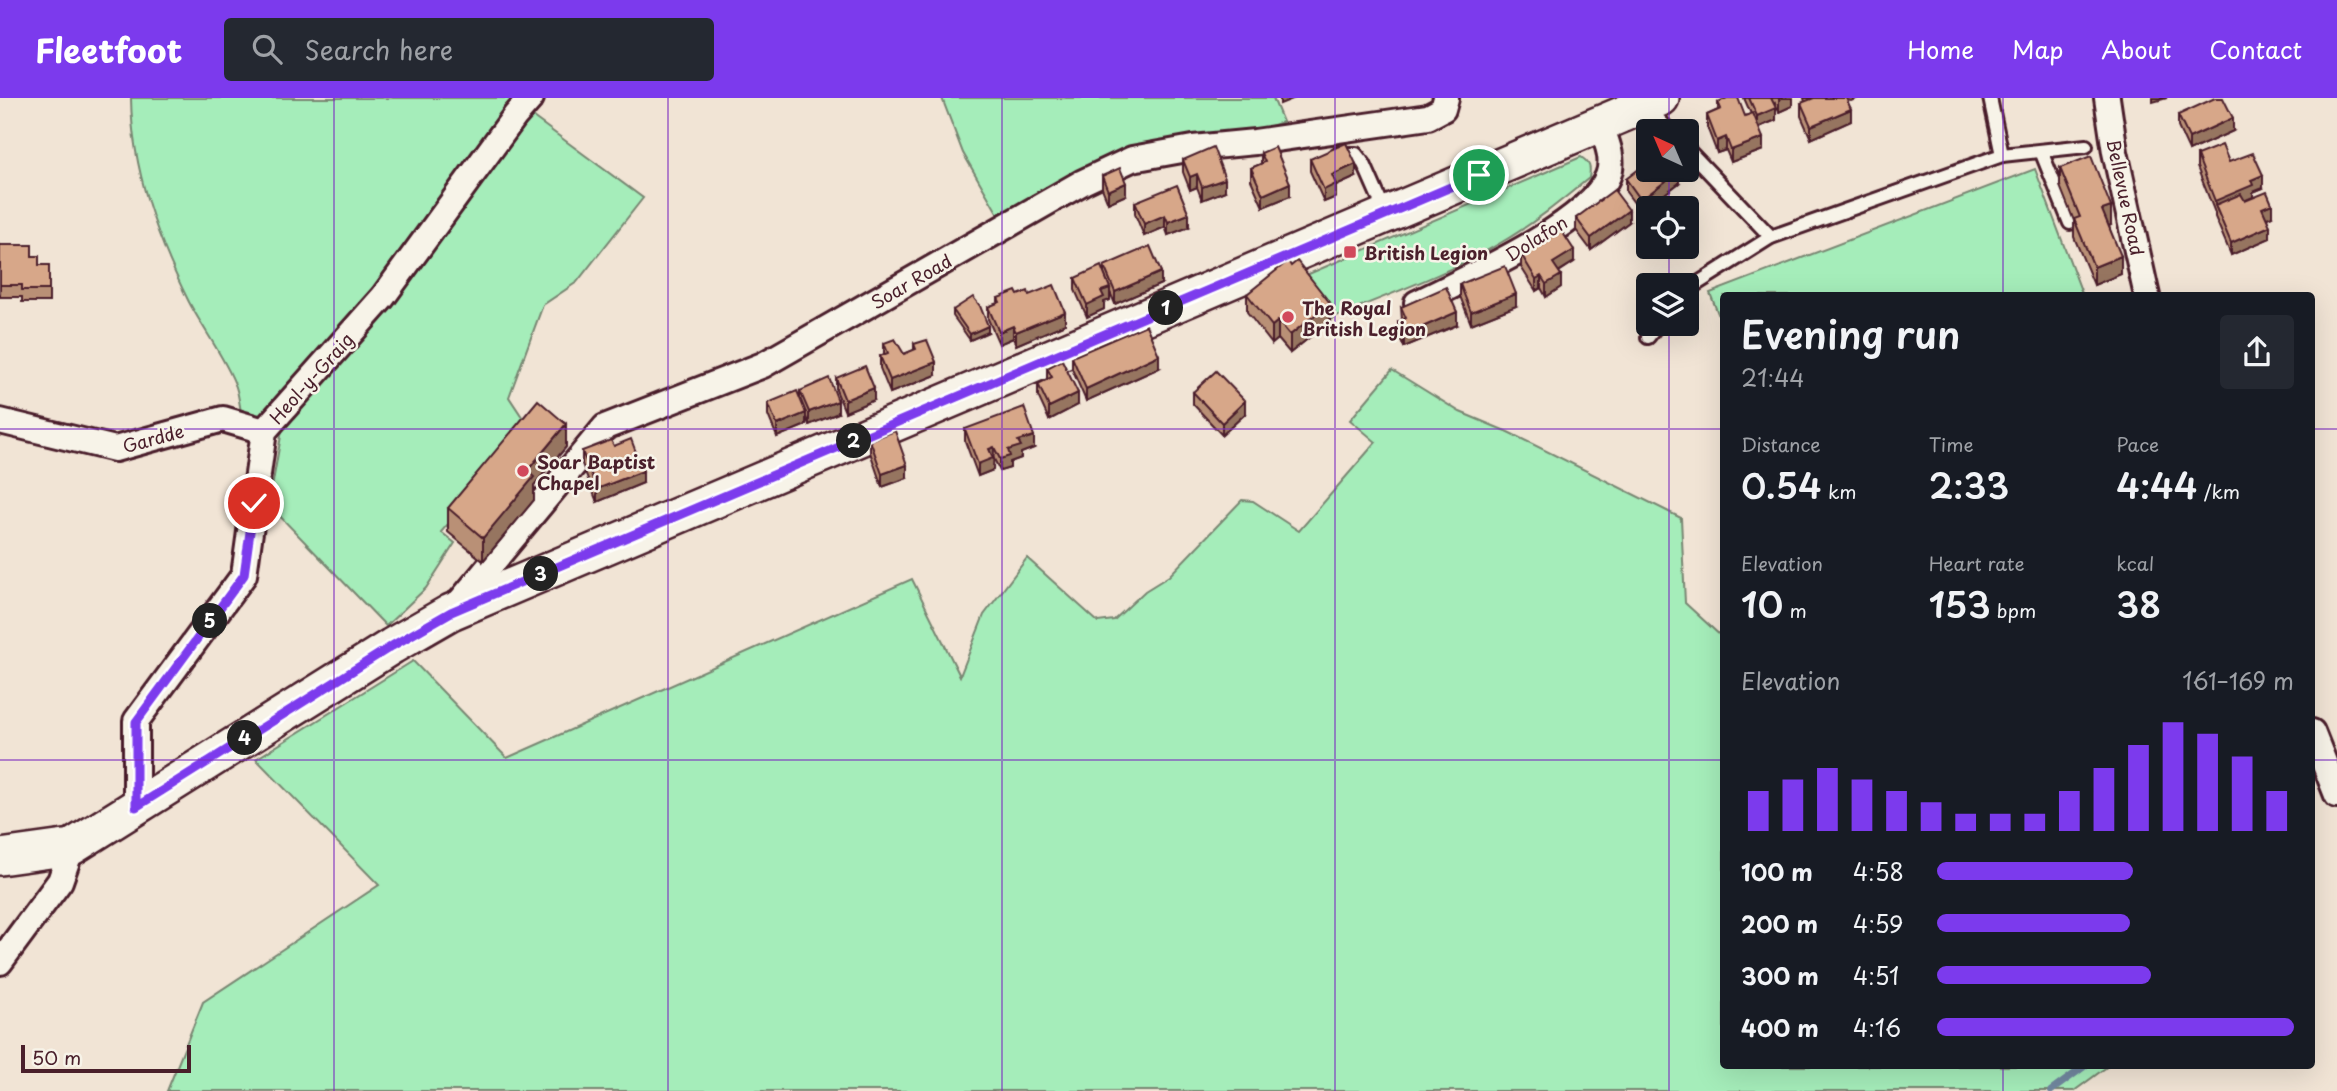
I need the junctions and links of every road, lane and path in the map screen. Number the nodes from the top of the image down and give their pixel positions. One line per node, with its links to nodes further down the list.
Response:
1 (531, 98): 20 (street, Heol-y-Graig)
2 (1446, 98): 21 (street, Soar Road)
3 (1990, 98): 10 (lane)
4 (2107, 98): 17 (street, Bellevue Road)
5 (1653, 102): 6 (lane); 7 (main road)
6 (1663, 119)
7 (1600, 124): 13 (main road); 18 (street, Dolafon)
8 (2087, 146): 9 (lane)
9 (2040, 151): 10 (lane); 14 (lane)
10 (2001, 155): 15 (lane)
11 (1320, 160): 13 (lane)
12 (1699, 161): 15 (lane)
13 (1386, 215): 21 (main road)
14 (2070, 223)
15 (1772, 237): 16 (lane)
16 (1699, 283)
17 (2146, 292)
18 (1404, 310)
19 (0, 421): 20 (street, Gardde)
20 (264, 431): 24 (street, Heol-y-Graig)
21 (451, 612): 24 (main road)
22 (2315, 740): 23 (street)
23 (2337, 795)
24 (136, 807): 25 (main road)
25 (72, 847): 26 (main road); 27 (street)
26 (0, 857)
27 (0, 962)

